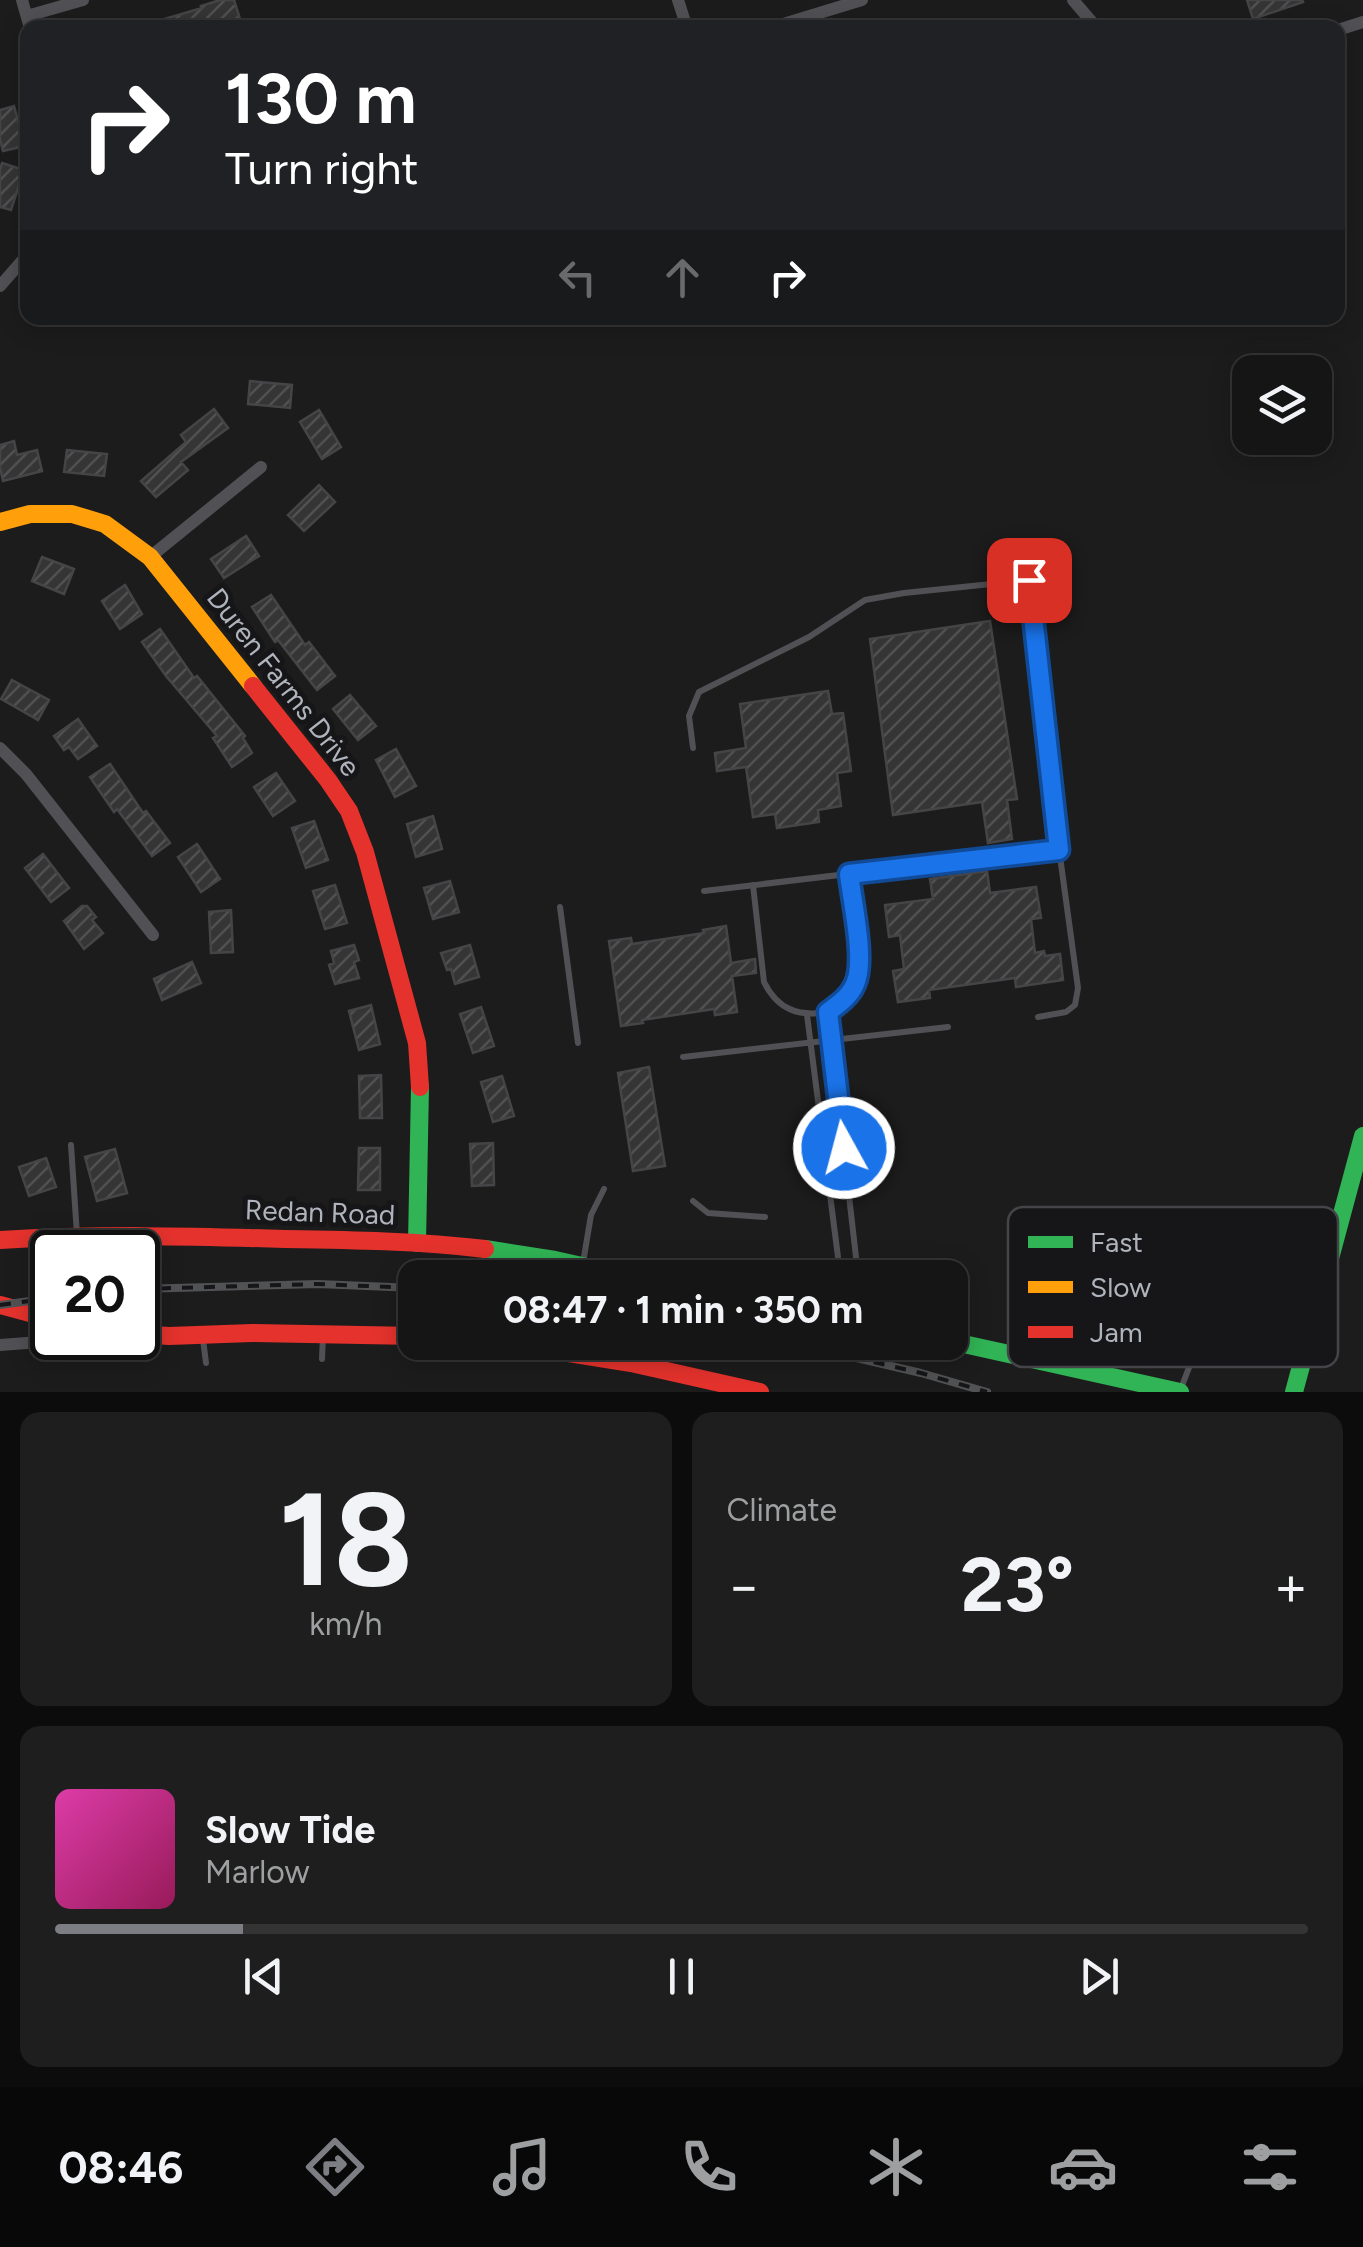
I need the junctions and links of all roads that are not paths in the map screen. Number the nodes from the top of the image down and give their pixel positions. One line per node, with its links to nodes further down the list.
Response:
1 (83, 0): 4 (street)
2 (862, 0): 5 (street)
3 (1073, 0): 6 (street)
4 (34, 20)
5 (796, 20)
6 (1090, 20)
7 (20, 263): 8 (street)
8 (0, 286)
9 (261, 467): 11 (street)
10 (0, 522): 11 (main road, Duren Farms Drive)
11 (150, 557): 38 (main road, Duren Farms Drive)
12 (0, 748): 19 (street)
13 (693, 748): 14 (lane)
14 (1059, 850): 15 (lane); 22 (lane)
15 (849, 874): 16 (lane); 20 (lane)
16 (753, 885): 17 (lane); 21 (lane)
17 (704, 891)
18 (560, 907): 26 (lane)
19 (153, 936)
20 (828, 1012): 21 (lane); 24 (lane)
21 (807, 1015): 25 (lane)
22 (1038, 1017)
23 (948, 1027): 24 (lane)
24 (831, 1040): 25 (lane); 40 (lane)
25 (810, 1042): 27 (lane); 39 (lane)
26 (578, 1043)
27 (682, 1056)
28 (1363, 1136): 33 (main road)
29 (71, 1146): 34 (lane)
30 (604, 1189): 42 (lane)
31 (693, 1202): 32 (lane)
32 (764, 1217)
33 (1338, 1229)
34 (77, 1230)
35 (160, 1236): 38 (main road, Redan Road)
36 (30, 1238): 37 (main road, Redan Road)
37 (0, 1240)
38 (417, 1242): 41 (main road, Redan Road)
39 (838, 1257): 40 (lane); 43 (lane)
40 (856, 1257): 44 (lane)
41 (551, 1260)
42 (583, 1260)
43 (838, 1260)
44 (856, 1260)
45 (0, 1305): 46 (main road)
46 (30, 1313)
47 (160, 1335): 49 (main road)
48 (322, 1335): 49 (main road); 50 (main road); 55 (lane)
49 (203, 1336): 57 (lane)
50 (398, 1336)
51 (30, 1343): 52 (street)
52 (0, 1345)
53 (968, 1345): 54 (main road)
54 (1008, 1354)
55 (322, 1359)
56 (618, 1360): 61 (main road)
57 (206, 1363)
58 (1067, 1367): 62 (main road)
59 (1189, 1367): 62 (lane)
60 (1301, 1367): 63 (main road)
61 (760, 1392)
62 (1179, 1392)
63 (1294, 1392)

